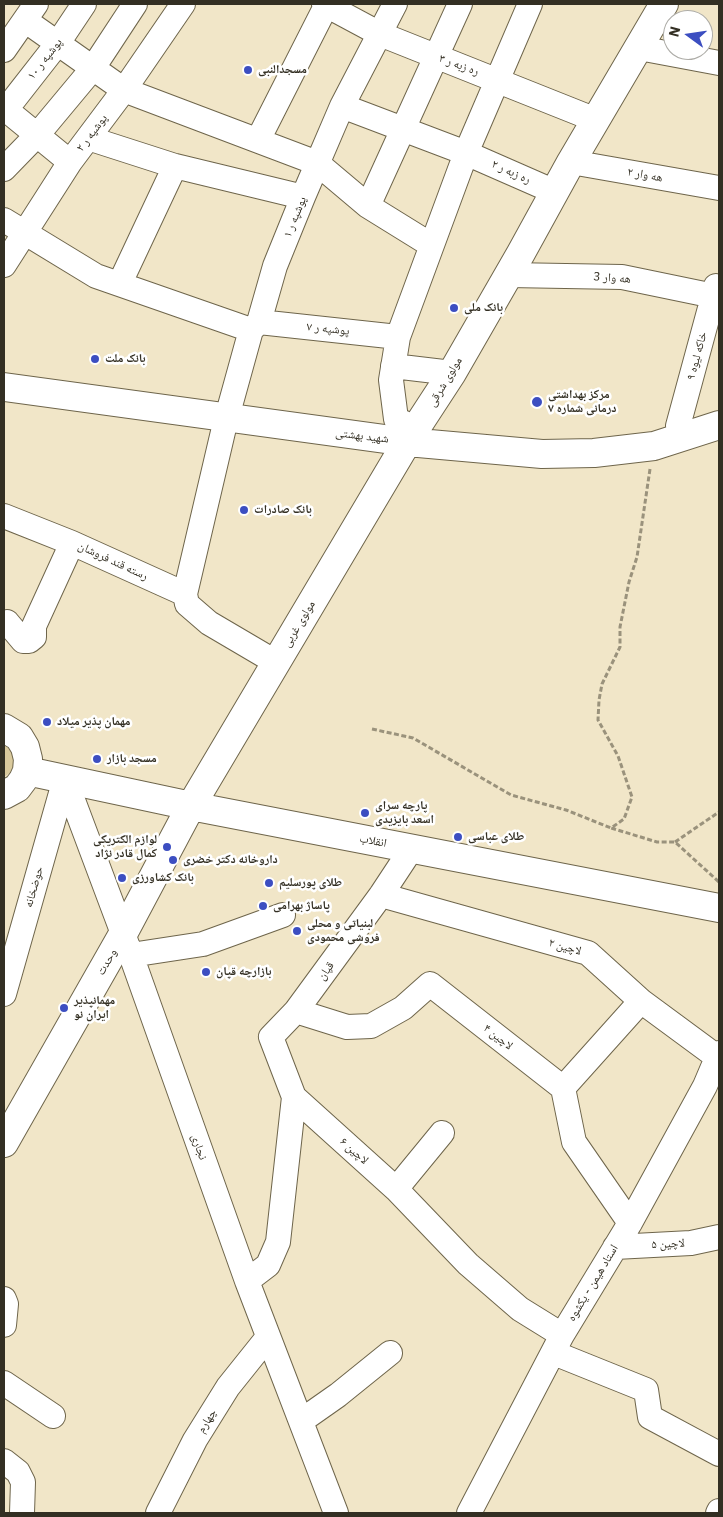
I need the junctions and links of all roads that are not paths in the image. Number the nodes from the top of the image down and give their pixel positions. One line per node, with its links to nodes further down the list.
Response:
1 (84, 4): 11 (street, پوشپه ر ۱۰)
2 (135, 4): 16 (street)
3 (182, 4): 18 (street, پوشپه ر ۲)
4 (326, 4): 10 (street, ره زبه ر ۳); 25 (street)
5 (395, 4): 10 (street, ۱ پوشپه ر)
6 (460, 4): 14 (street)
7 (530, 4): 17 (street)
8 (660, 5): 12 (main road, مولوی شرقی)
9 (31, 12): 11 (street); 13 (street)
10 (380, 34): 14 (street, ره زبه ر ۳); 19 (street, ۱ پوشپه ر)
11 (58, 44): 16 (street); 20 (street, پوشپه ر ۱۰)
12 (639, 48): 15 (street); 21 (main road, مولوی شرقی)
13 (4, 50)
14 (436, 57): 17 (street, ره زبه ر ۳); 22 (street)
15 (719, 63)
16 (93, 68): 18 (street); 23 (street)
17 (497, 79): 21 (street, ره زبه ر ۳); 26 (street)
18 (124, 90): 24 (street, پوشپه ر ۲); 25 (street)
19 (342, 106): 22 (street, ره زبه ر ۲); 29 (street, ۱ پوشپه ر)
20 (4, 109): 23 (street)
21 (596, 120): 28 (main road, مولوی شرقی)
22 (402, 129): 26 (street, ره زبه ر ۲); 35 (street)
23 (38, 134): 27 (street); 31 (street)
24 (88, 138): 27 (street, پوشپه ر ۲); 30 (street)
25 (258, 140): 29 (street)
26 (466, 153): 33 (street, ره زبه ر ۲); 38 (street)
27 (70, 162): 37 (street, پوشپه ر ۲)
28 (571, 162): 32 (street, هه وار ۲); 33 (main road, مولوی شرقی)
29 (317, 163): 34 (street, ۱ پوشپه ر); 35 (street)
30 (176, 166): 34 (street); 41 (street)
31 (4, 169)
32 (719, 188)
33 (555, 192): 40 (main road, مولوی شرقی)
34 (303, 198): 43 (street, ۱ پوشپه ر)
35 (368, 206): 38 (street)
36 (4, 220): 37 (street, پوشپه ر ۷)
37 (25, 232): 39 (street, پوشپه ر ۲); 41 (street, پوشپه ر ۷)
38 (431, 245): 44 (street)
39 (4, 265)
40 (509, 275): 42 (street, هه وار 3); 46 (main road, مولوی شرقی)
41 (120, 283): 43 (street, پوشپه ر ۷)
42 (715, 291): 52 (street, خاکه لیوه ۹)
43 (255, 326): 44 (street, پوشپه ر ۷); 49 (street, ۱ پوشپه ر)
44 (398, 337): 45 (street)
45 (393, 366): 46 (street); 53 (street)
46 (452, 373): 53 (main road, مولوی شرقی)
47 (4, 374): 49 (main road, شهید بهشتی)
48 (4, 387): 49 (main road, شهید بهشتی)
49 (228, 412): 53 (main road, شهید بهشتی); 56 (street, ۱ پوشپه ر)
50 (719, 413): 52 (main road, شهید بهشتی)
51 (719, 425): 53 (main road, شهید بهشتی)
52 (678, 426): 53 (main road, شهید بهشتی)
53 (412, 436): 58 (main road, مولوی غربی)
54 (4, 516): 55 (street, رسته قند فروشان)
55 (72, 542): 56 (street, رسته قند فروشان); 57 (street)
56 (184, 594): 58 (street, رسته قند فروشان)
57 (4, 626)
58 (277, 663): 63 (main road, مولوی غربی)
59 (4, 728): 60 (main road)
60 (28, 770): 61 (main road, انقلاب); 62 (main road)
61 (65, 779): 63 (main road, انقلاب); 68 (street, نجاری); 69 (street, حوضخانه)
62 (4, 795)
63 (191, 806): 64 (main road, انقلاب); 68 (main road, وحدت)
64 (412, 848): 65 (street, قپان); 66 (main road, انقلاب)
65 (382, 895): 70 (street, لاچین ۲); 71 (street, قپان)
66 (719, 908)
67 (283, 915): 68 (street)
68 (127, 944): 77 (main road, وحدت); 82 (street, نجاری)
69 (4, 994)
70 (641, 1001): 72 (street, لاچین ۲); 73 (street)
71 (296, 1011): 73 (street, لاچین ۴); 75 (street, قپان)
72 (718, 1055): 74 (street, استاد هیمن - یکشوه)
73 (562, 1088): 79 (street)
74 (712, 1093): 79 (street, استاد هیمن - یکشوه)
75 (294, 1097): 78 (street, لاچین ۶); 82 (street)
76 (442, 1133): 78 (street)
77 (4, 1143)
78 (396, 1189): 86 (street, لاچین ۶)
79 (630, 1223): 81 (street, استاد هیمن - یکشوه)
80 (719, 1237): 81 (street, لاچین ۵)
81 (616, 1247): 86 (street, استاد هیمن - یکشوه)
82 (247, 1281): 85 (street, نجاری)
83 (4, 1299): 84 (street)
84 (4, 1325)
85 (268, 1338): 90 (street, نجاری); 94 (street, چهارم)
86 (558, 1344): 91 (street, لاچین ۶); 96 (street, استاد هیمن - یکشوه)
87 (390, 1353): 90 (street)
88 (4, 1382): 89 (street)
89 (53, 1416)
90 (301, 1421): 95 (street, نجاری)
91 (719, 1454)
92 (4, 1461): 93 (street)
93 (22, 1513)
94 (158, 1513)
95 (336, 1513)
96 (469, 1513)

